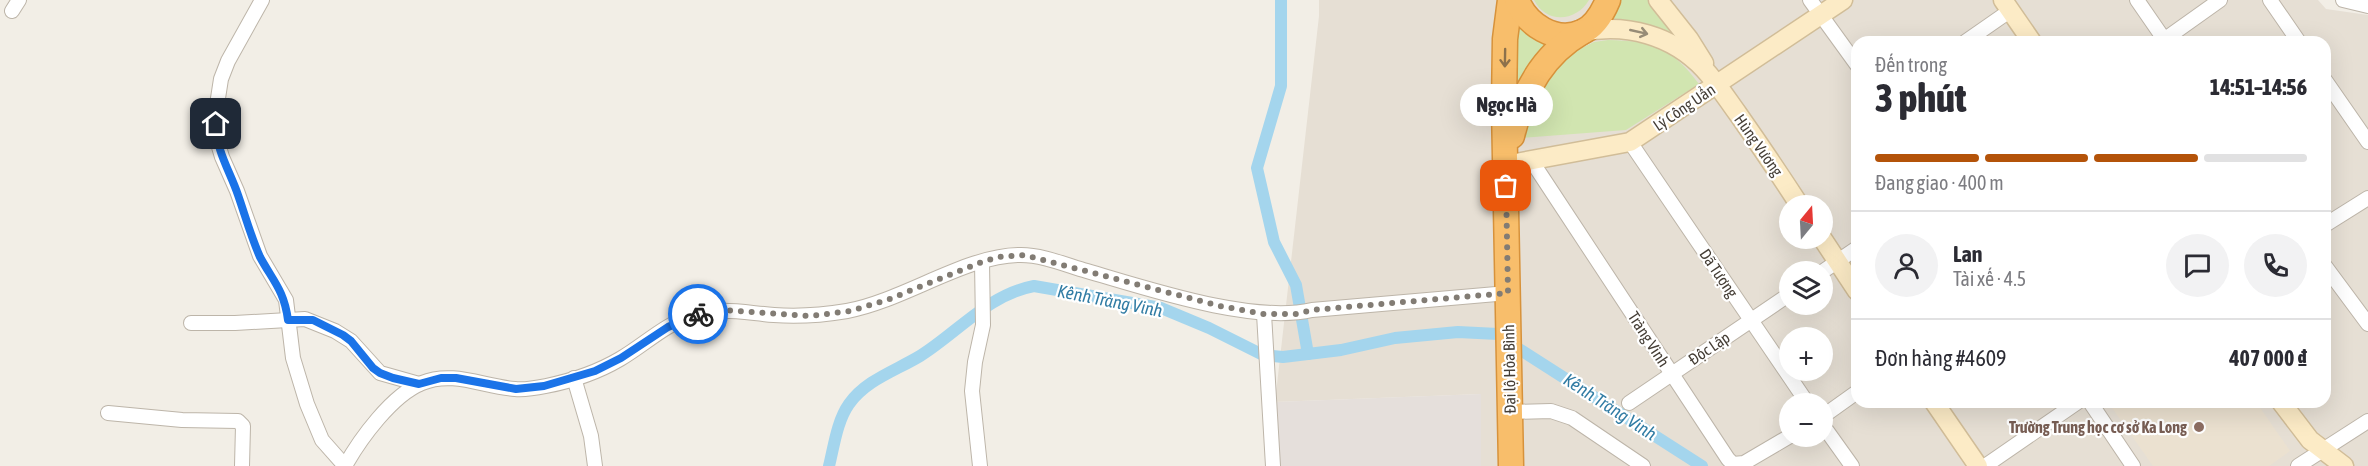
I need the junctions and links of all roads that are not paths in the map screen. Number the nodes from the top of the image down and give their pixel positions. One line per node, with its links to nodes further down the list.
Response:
1 (262, 0): 39 (street)
2 (1608, 0): 14 (highway)
3 (1658, 0): 21 (main road)
4 (1810, 0): 13 (street)
5 (1843, 0): 13 (main road, Lý Công Uẩn)
6 (2137, 0): 17 (street)
7 (2220, 0): 18 (street)
8 (2270, 0): 19 (street)
9 (2343, 0): 12 (street)
10 (1512, 4): 14 (highway); 26 (highway, one-way to 26)
11 (2007, 5): 15 (street); 16 (main road)
12 (2368, 6)
13 (1820, 16): 20 (street); 21 (main road, Lý Công Uẩn)
14 (1582, 32): 21 (main road, one-way to 21); 26 (highway)
15 (1972, 36)
16 (2028, 36)
17 (2161, 36)
18 (2171, 36)
19 (2295, 36)
20 (1851, 57)
21 (1717, 85): 23 (main road, Lý Công Uẩn); 27 (main road, Hùng Vương)
22 (2331, 89): 24 (street)
23 (1630, 142): 25 (main road, Lý Công Uẩn); 40 (street, Dã Tượng)
24 (2368, 142)
25 (1531, 160): 26 (main road, Lý Công Uẩn); 43 (street, Tràng Vinh)
26 (1505, 165): 36 (highway, Đại lộ Hòa Bình)
27 (1792, 195)
28 (2368, 198): 29 (street)
29 (2331, 221)
30 (1851, 252): 32 (street)
31 (982, 262): 38 (street); 44 (street); 64 (street)
32 (1833, 265)
33 (1833, 270): 35 (main road)
34 (2331, 274): 42 (street)
35 (1851, 286)
36 (1508, 293): 38 (street); 54 (highway, Đại lộ Hòa Bình)
37 (1779, 302): 40 (street, Độc Lập)
38 (1264, 314): 65 (street)
39 (288, 320): 41 (street); 45 (street); 62 (street)
40 (1752, 320): 43 (street, Độc Lập); 46 (street, Dã Tượng)
41 (191, 323)
42 (2368, 324)
43 (1672, 374): 48 (street, Độc Lập); 58 (street, Tràng Vinh)
44 (574, 378): 45 (street); 63 (street)
45 (419, 384): 62 (street)
46 (1802, 393)
47 (1851, 396): 53 (street)
48 (1629, 403)
49 (1938, 408): 69 (main road)
50 (2069, 408): 70 (street)
51 (2094, 408): 71 (street)
52 (2286, 408): 59 (main road)
53 (1833, 409)
54 (1509, 412): 60 (street); 66 (highway, Đại lộ Hòa Bình)
55 (108, 413): 61 (street)
56 (2368, 421): 59 (street)
57 (1833, 439): 68 (street)
58 (1779, 442)
59 (2321, 450): 72 (street); 73 (main road)
60 (1624, 460): 67 (street)
61 (242, 466)
62 (345, 466)
63 (595, 466)
64 (980, 466)
65 (1273, 466)
66 (1511, 466)
67 (1643, 466)
68 (1852, 466)
69 (1978, 466)
70 (1985, 466)
71 (2133, 466)
72 (2298, 466)
73 (2344, 466)

